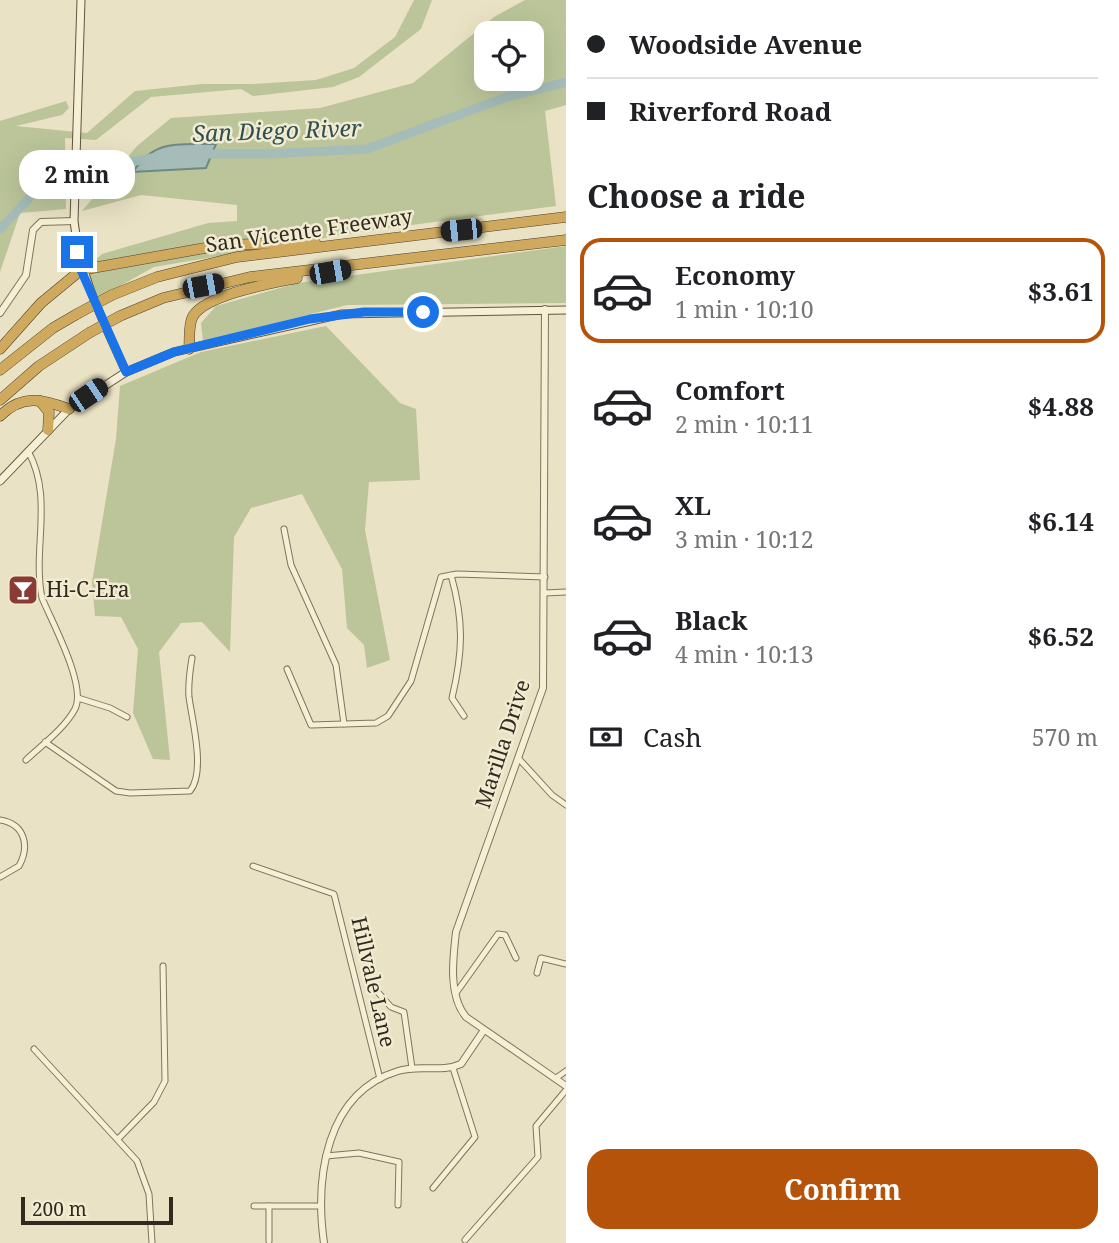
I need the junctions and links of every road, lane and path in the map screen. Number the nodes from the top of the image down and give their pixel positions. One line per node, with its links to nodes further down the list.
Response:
1 (81, 0): 3 (main road)
2 (566, 217): 5 (highway, San Vicente Freeway)
3 (74, 221): 7 (main road); 10 (street)
4 (566, 240): 6 (highway, San Vicente Freeway)
5 (368, 241): 7 (highway); 13 (highway, San Vicente Freeway, bridge)
6 (408, 259): 12 (highway); 16 (highway, San Vicente Freeway, bridge)
7 (81, 270): 11 (highway); 14 (main road)
8 (545, 309): 9 (main road); 12 (main road); 24 (street, Marilla Drive)
9 (566, 310)
10 (0, 313)
11 (0, 349)
12 (189, 349): 14 (main road)
13 (0, 370)
14 (126, 372): 17 (main road)
15 (36, 399): 17 (highway); 18 (highway); 19 (highway)
16 (0, 400)
17 (69, 408): 19 (main road)
18 (0, 416)
19 (48, 430): 20 (main road)
20 (28, 451): 21 (main road); 29 (street)
21 (0, 481)
22 (284, 528): 32 (street)
23 (451, 575): 24 (street); 30 (street); 32 (street)
24 (545, 577): 26 (street, Marilla Drive)
25 (566, 592): 26 (street)
26 (545, 593): 35 (street, Marilla Drive)
27 (192, 658): 33 (street)
28 (287, 668): 32 (street)
29 (78, 698): 31 (street); 33 (street)
30 (464, 716)
31 (127, 717)
32 (344, 724)
33 (45, 742): 34 (street)
34 (26, 760)
35 (520, 760): 36 (street); 45 (street, Marilla Drive)
36 (566, 804)
37 (0, 820): 39 (street)
38 (253, 866): 52 (street, Hillvale Lane)
39 (0, 877)
40 (516, 958): 45 (street)
41 (566, 964): 43 (street)
42 (163, 966): 54 (street)
43 (537, 973)
44 (375, 989): 48 (street)
45 (456, 993): 46 (street, Marilla Drive)
46 (484, 1030): 49 (street); 51 (street, Marilla Drive)
47 (34, 1049): 54 (street)
48 (412, 1068): 49 (street); 52 (street)
49 (453, 1068): 56 (street)
50 (566, 1071): 51 (street)
51 (556, 1078): 53 (street, Marilla Drive)
52 (380, 1079): 55 (street)
53 (566, 1088): 61 (street)
54 (118, 1139): 63 (street)
55 (326, 1156): 57 (street); 60 (street)
56 (433, 1188)
57 (398, 1205)
58 (254, 1206): 59 (street)
59 (269, 1206): 60 (street); 62 (street)
60 (320, 1206): 64 (street)
61 (465, 1240)
62 (269, 1241)
63 (152, 1243)
64 (324, 1243)

